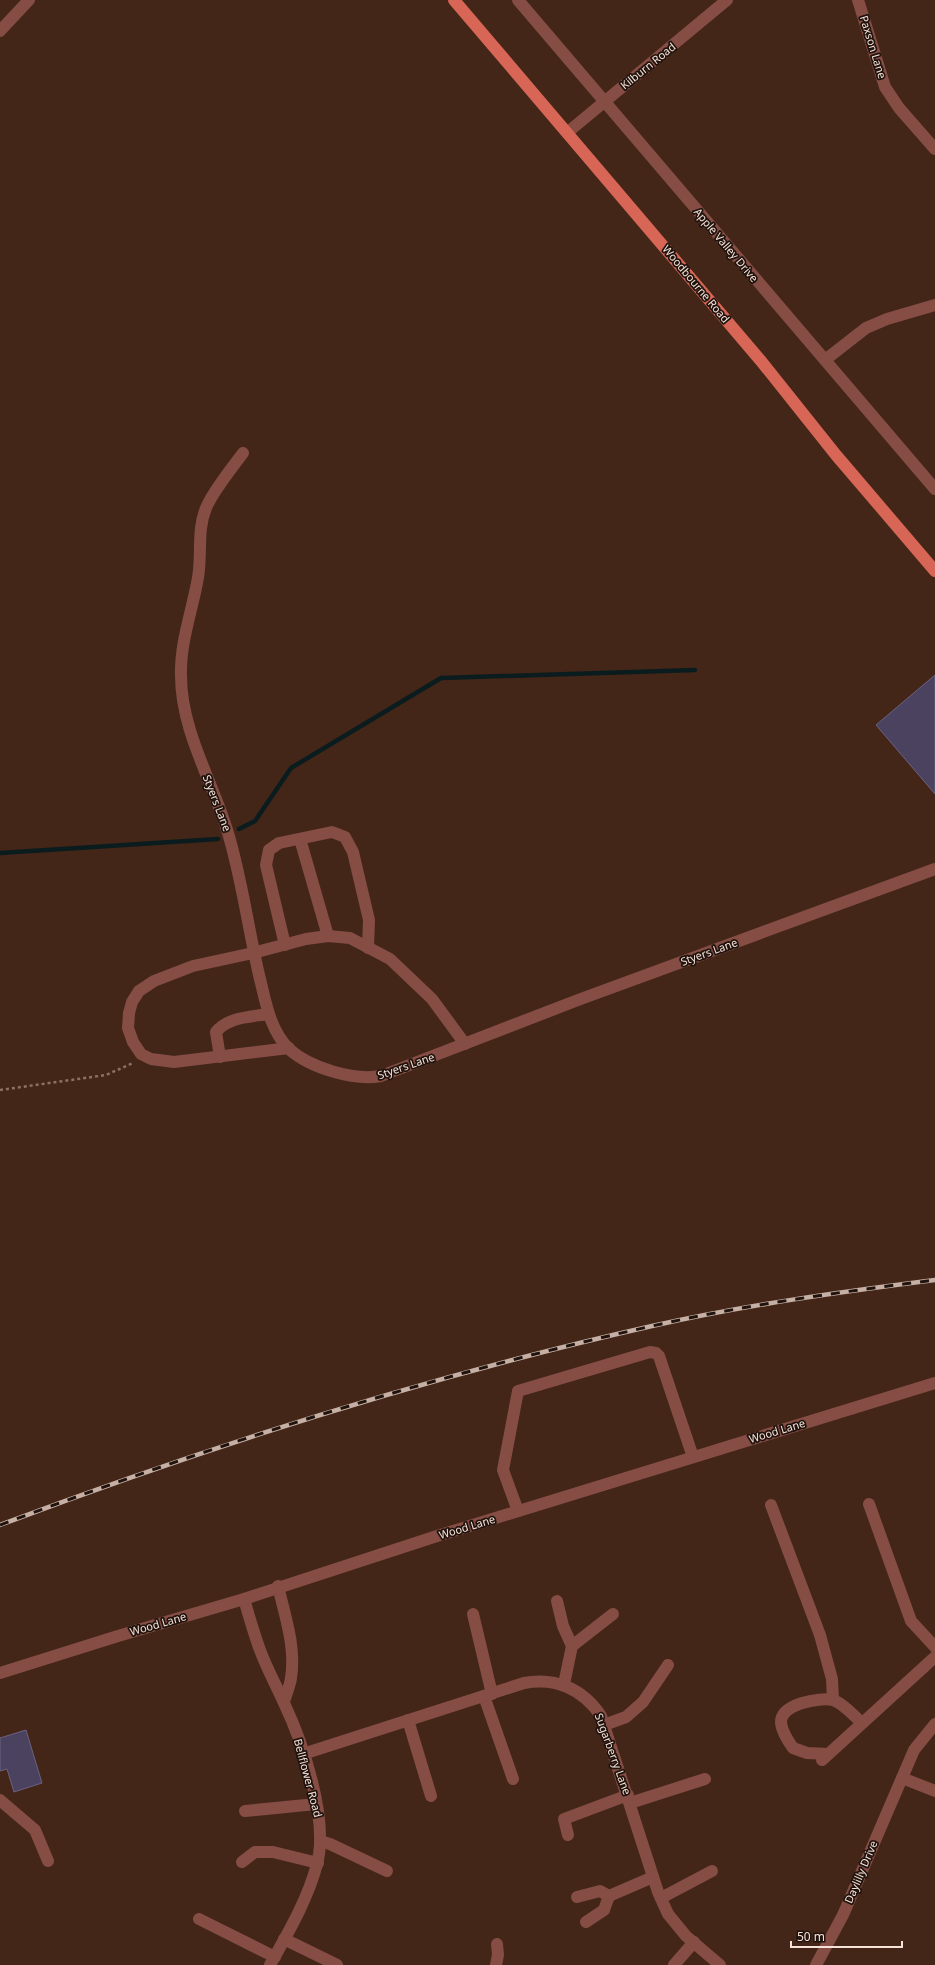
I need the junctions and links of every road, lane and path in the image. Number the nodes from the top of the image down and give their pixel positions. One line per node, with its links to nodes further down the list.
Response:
1 (29, 0): 6 (street)
2 (454, 0): 8 (main road, Woodbourne Road)
3 (518, 0): 7 (street, Apple Valley Drive)
4 (727, 0): 7 (street, Kilburn Road)
5 (858, 0): 9 (street, Paxson Lane)
6 (0, 31)
7 (606, 101): 8 (street, Kilburn Road); 11 (street, Apple Valley Drive)
8 (568, 132): 14 (main road, Woodbourne Road)
9 (935, 149)
10 (935, 305): 11 (street)
11 (825, 360): 13 (street, Apple Valley Drive)
12 (243, 453): 20 (street, Styers Lane)
13 (935, 489)
14 (935, 571)
15 (300, 839): 17 (street); 18 (street); 19 (street)
16 (935, 869): 22 (street, Styers Lane)
17 (328, 936): 18 (street); 19 (street)
18 (285, 945): 20 (street)
19 (368, 948): 22 (street)
20 (253, 953): 21 (street, Styers Lane); 24 (street)
21 (268, 1014): 23 (street, Styers Lane); 25 (street)
22 (465, 1044): 23 (street, Styers Lane)
23 (289, 1048): 25 (street)
24 (141, 1054): 25 (street); 26 (path)
25 (220, 1057)
26 (0, 1090)
27 (935, 1383): 28 (street, Wood Lane)
28 (693, 1456): 31 (street, Wood Lane); 31 (street)
29 (869, 1504): 38 (street)
30 (771, 1505): 44 (street)
31 (518, 1511): 32 (street, Wood Lane)
32 (278, 1586): 33 (street, Wood Lane); 45 (street)
33 (244, 1598): 41 (street, Wood Lane); 45 (street, Bellflower Road)
34 (557, 1601): 37 (street)
35 (473, 1614): 43 (street)
36 (613, 1614): 37 (street)
37 (572, 1646): 42 (street)
38 (935, 1647)
39 (935, 1657): 47 (street)
40 (668, 1665): 49 (street)
41 (0, 1673)
42 (564, 1684): 43 (street, Sugarberry Lane); 49 (street, Sugarberry Lane)
43 (488, 1695): 46 (street, Sugarberry Lane); 52 (street)
44 (834, 1700): 47 (street); 47 (street)
45 (284, 1702): 50 (street, Bellflower Road)
46 (408, 1720): 50 (street, Sugarberry Lane); 55 (street)
47 (862, 1723)
48 (935, 1724): 51 (street, Daylilly Drive)
49 (604, 1725): 56 (street, Sugarberry Lane)
50 (303, 1754): 58 (street, Bellflower Road)
51 (902, 1778): 54 (street); 81 (street, Daylilly Drive)
52 (513, 1779)
53 (706, 1779): 56 (street)
54 (935, 1791)
55 (431, 1796)
56 (629, 1799): 60 (street); 67 (street, Sugarberry Lane)
57 (0, 1800): 62 (street)
58 (316, 1804): 59 (street); 61 (street, Bellflower Road)
59 (245, 1811)
60 (568, 1835)
61 (320, 1842): 64 (street, Bellflower Road); 66 (street)
62 (48, 1861)
63 (242, 1862): 64 (street)
64 (318, 1863): 73 (street, Bellflower Road)
65 (712, 1871): 70 (street)
66 (387, 1872)
67 (653, 1877): 68 (street); 70 (street, Sugarberry Lane)
68 (609, 1896): 69 (street); 72 (street)
69 (576, 1897)
70 (661, 1898): 74 (street, Sugarberry Lane)
71 (199, 1919): 76 (street)
72 (586, 1922)
73 (284, 1939): 76 (street, Bellflower Road); 77 (street)
74 (694, 1942): 79 (street); 80 (street, Sugarberry Lane)
75 (498, 1944): 78 (street)
76 (272, 1961)
77 (337, 1965)
78 (496, 1965)
79 (674, 1965)
80 (720, 1965)
81 (816, 1965)

